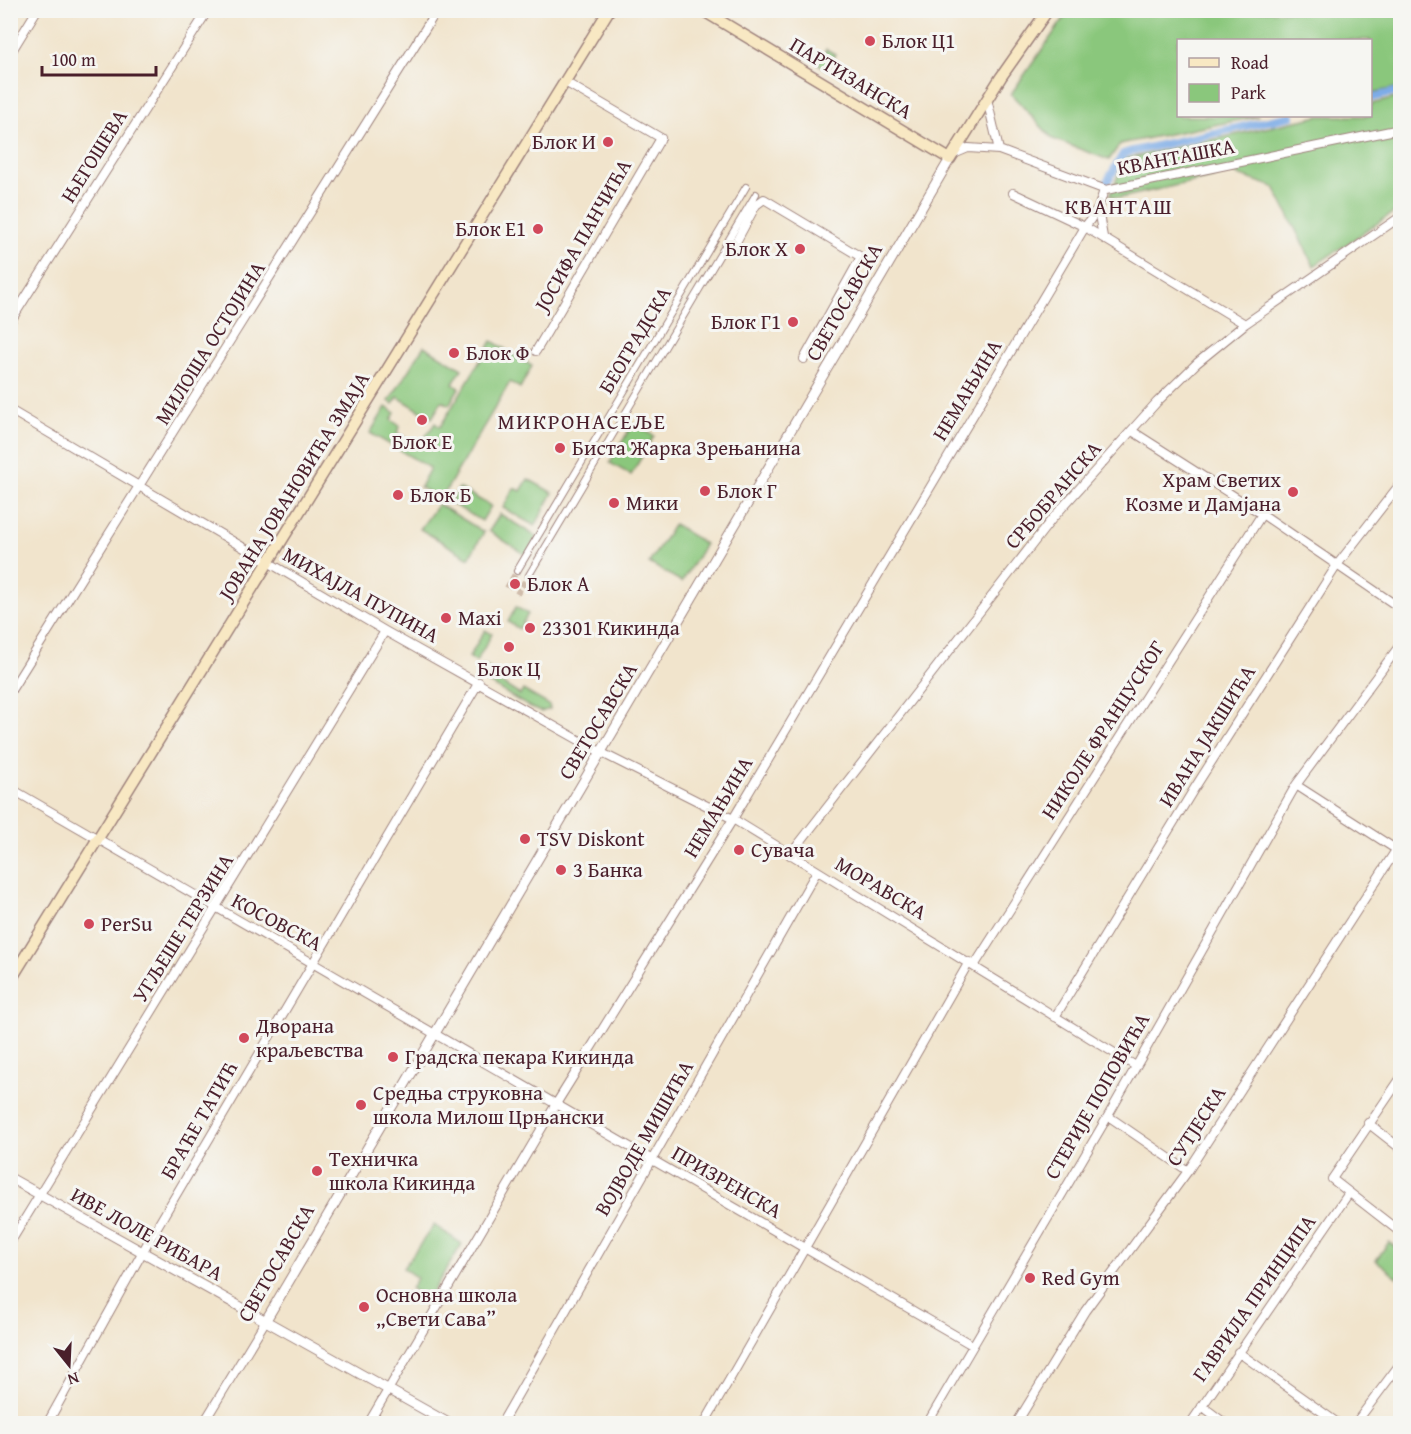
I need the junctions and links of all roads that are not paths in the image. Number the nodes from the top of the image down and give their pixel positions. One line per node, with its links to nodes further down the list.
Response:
1 (37, 10): 7 (street)
2 (208, 10): 22 (street, ЊЕГОШЕВА)
3 (437, 10): 29 (street, МИЛОША ОСТОЈИНА)
4 (609, 10): 8 (main road, ЈОВАНА ЈОВАНОВИЋА ЗМАЈА)
5 (702, 10): 12 (main road, ПАРТИЗАНСКА)
6 (1048, 10): 9 (main road, СВЕТОСАВСКА)
7 (10, 54)
8 (565, 82): 24 (street, ЈОСИФА ПАНЧИЋА); 31 (main road, ЈОВАНА ЈОВАНОВИЋА ЗМАЈА)
9 (987, 99): 11 (street); 12 (main road, СВЕТОСАВСКА)
10 (1401, 129): 14 (street, КВАНТАШКА)
11 (999, 150): 12 (street, КВАНТАШКА); 14 (street, КВАНТАШКА)
12 (952, 157): 40 (street, СВЕТОСАВСКА)
13 (746, 187): 33 (street, БЕОГРАДСКА)
14 (1104, 190): 17 (street, НЕМАЊИНА)
15 (1012, 193): 19 (street)
16 (756, 194): 34 (street, БЕОГРАДСКА)
17 (1098, 209): 19 (street, НЕМАЊИНА); 20 (street, НЕМАЊИНА)
18 (1401, 218): 23 (street, СРБОБРАНСКА)
19 (1085, 227): 20 (street); 43 (street, НЕМАЊИНА)
20 (1103, 237): 23 (street)
21 (735, 244): 25 (street)
22 (10, 322)
23 (1245, 324): 27 (street, СРБОБРАНСКА)
24 (536, 351)
25 (804, 359)
26 (10, 410): 29 (street, МИХАЈЛА ПУПИНА)
27 (1132, 431): 30 (street); 46 (street, СРБОБРАНСКА)
28 (1401, 483): 32 (street, ИВАНА ЈАКШИЋА)
29 (141, 487): 31 (street, МИХАЈЛА ПУПИНА); 39 (street, МИЛОША ОСТОЈИНА)
30 (1262, 514): 32 (street); 50 (street, НИКОЛЕ ФРАНЦУСКОГ)
31 (269, 564): 36 (street, МИХАЈЛА ПУПИНА); 44 (main road, ЈОВАНА ЈОВАНОВИЋА ЗМАЈА)
32 (1337, 565): 35 (street); 52 (street, ИВАНА ЈАКШИЋА)
33 (517, 571)
34 (529, 575)
35 (1401, 608)
36 (386, 631): 38 (street, МИХАЈЛА ПУПИНА); 48 (street, УГЉЕШЕ ТЕРЗИНА)
37 (1401, 645): 41 (street, СТЕРИЈЕ ПОПОВИЋА)
38 (479, 682): 40 (street, МИХАЈЛА ПУПИНА); 49 (street, БРАЋЕ ТАТИЋ)
39 (10, 692)
40 (602, 753): 43 (street, МОРАВСКА); 53 (street, СВЕТОСАВСКА)
41 (1296, 785): 45 (street); 54 (street, СТЕРИЈЕ ПОПОВИЋА)
42 (10, 789): 44 (street, КОСОВСКА)
43 (733, 819): 46 (street, МОРАВСКА); 56 (street, НЕМАЊИНА)
44 (96, 841): 48 (street, КОСОВСКА); 51 (main road, ЈОВАНА ЈОВАНОВИЋА ЗМАЈА)
45 (1399, 847): 61 (street, СУТЈЕСКА)
46 (790, 855): 47 (street, МОРАВСКА)
47 (817, 871): 50 (street, МОРАВСКА); 60 (street, ВОЈВОДЕ МИШИЋА)
48 (216, 909): 49 (street, КОСОВСКА); 64 (street, УГЉЕШЕ ТЕРЗИНА)
49 (312, 961): 53 (street, КОСОВСКА); 68 (street, БРАЋЕ ТАТИЋ)
50 (971, 964): 52 (street, МОРАВСКА); 67 (street, НИКОЛЕ ФРАНЦУСКОГ)
51 (10, 981)
52 (1055, 1017): 54 (street, МОРАВСКА)
53 (433, 1032): 56 (street, ПРИЗРЕНСКА); 69 (street, СВЕТОСАВСКА)
54 (1134, 1065): 57 (street, СТЕРИЈЕ ПОПОВИЋА)
55 (1401, 1079): 58 (street)
56 (556, 1104): 60 (street, ПРИЗРЕНСКА); 73 (street, НЕМАЊИНА)
57 (1108, 1116): 61 (street); 70 (street, СТЕРИЈЕ ПОПОВИЋА)
58 (1368, 1123): 59 (street); 63 (street)
59 (1401, 1148)
60 (653, 1159): 67 (street, ПРИЗРЕНСКА); 79 (street, ВОЈВОДЕ МИШИЋА)
61 (1188, 1171): 82 (street, СУТЈЕСКА)
62 (10, 1178): 64 (street, ИВЕ ЛОЛЕ РИБАРА)
63 (1349, 1193): 65 (street); 71 (street, ГАВРИЛА ПРИНЦИПА)
64 (40, 1195): 66 (street, УГЉЕШЕ ТЕРЗИНА); 68 (street, ИВЕ ЛОЛЕ РИБАРА)
65 (1401, 1232)
66 (10, 1243)
67 (806, 1249): 70 (street, ПРИЗРЕНСКА); 80 (street, НИКОЛЕ ФРАНЦУСКОГ)
68 (142, 1252): 69 (street, ИВЕ ЛОЛЕ РИБАРА); 75 (street, БРАЋЕ ТАТИЋ)
69 (266, 1320): 73 (street, ИВЕ ЛОЛЕ РИБАРА); 76 (street, СВЕТОСАВСКА)
70 (972, 1345): 81 (street, СТЕРИЈЕ ПОПОВИЋА)
71 (1238, 1352): 74 (street, ГАВРИЛА ПРИНЦИПА); 85 (street)
72 (1401, 1364): 86 (street)
73 (389, 1389): 77 (street, НЕМАЊИНА); 78 (street, ИВЕ ЛОЛЕ РИБАРА)
74 (1202, 1406): 83 (street, ГАВРИЛА ПРИНЦИПА); 84 (street)
75 (47, 1424)
76 (203, 1424)
77 (368, 1424)
78 (450, 1424)
79 (501, 1424)
80 (704, 1424)
81 (927, 1424)
82 (1016, 1424)
83 (1190, 1424)
84 (1226, 1424)
85 (1339, 1424)
86 (1355, 1424)

